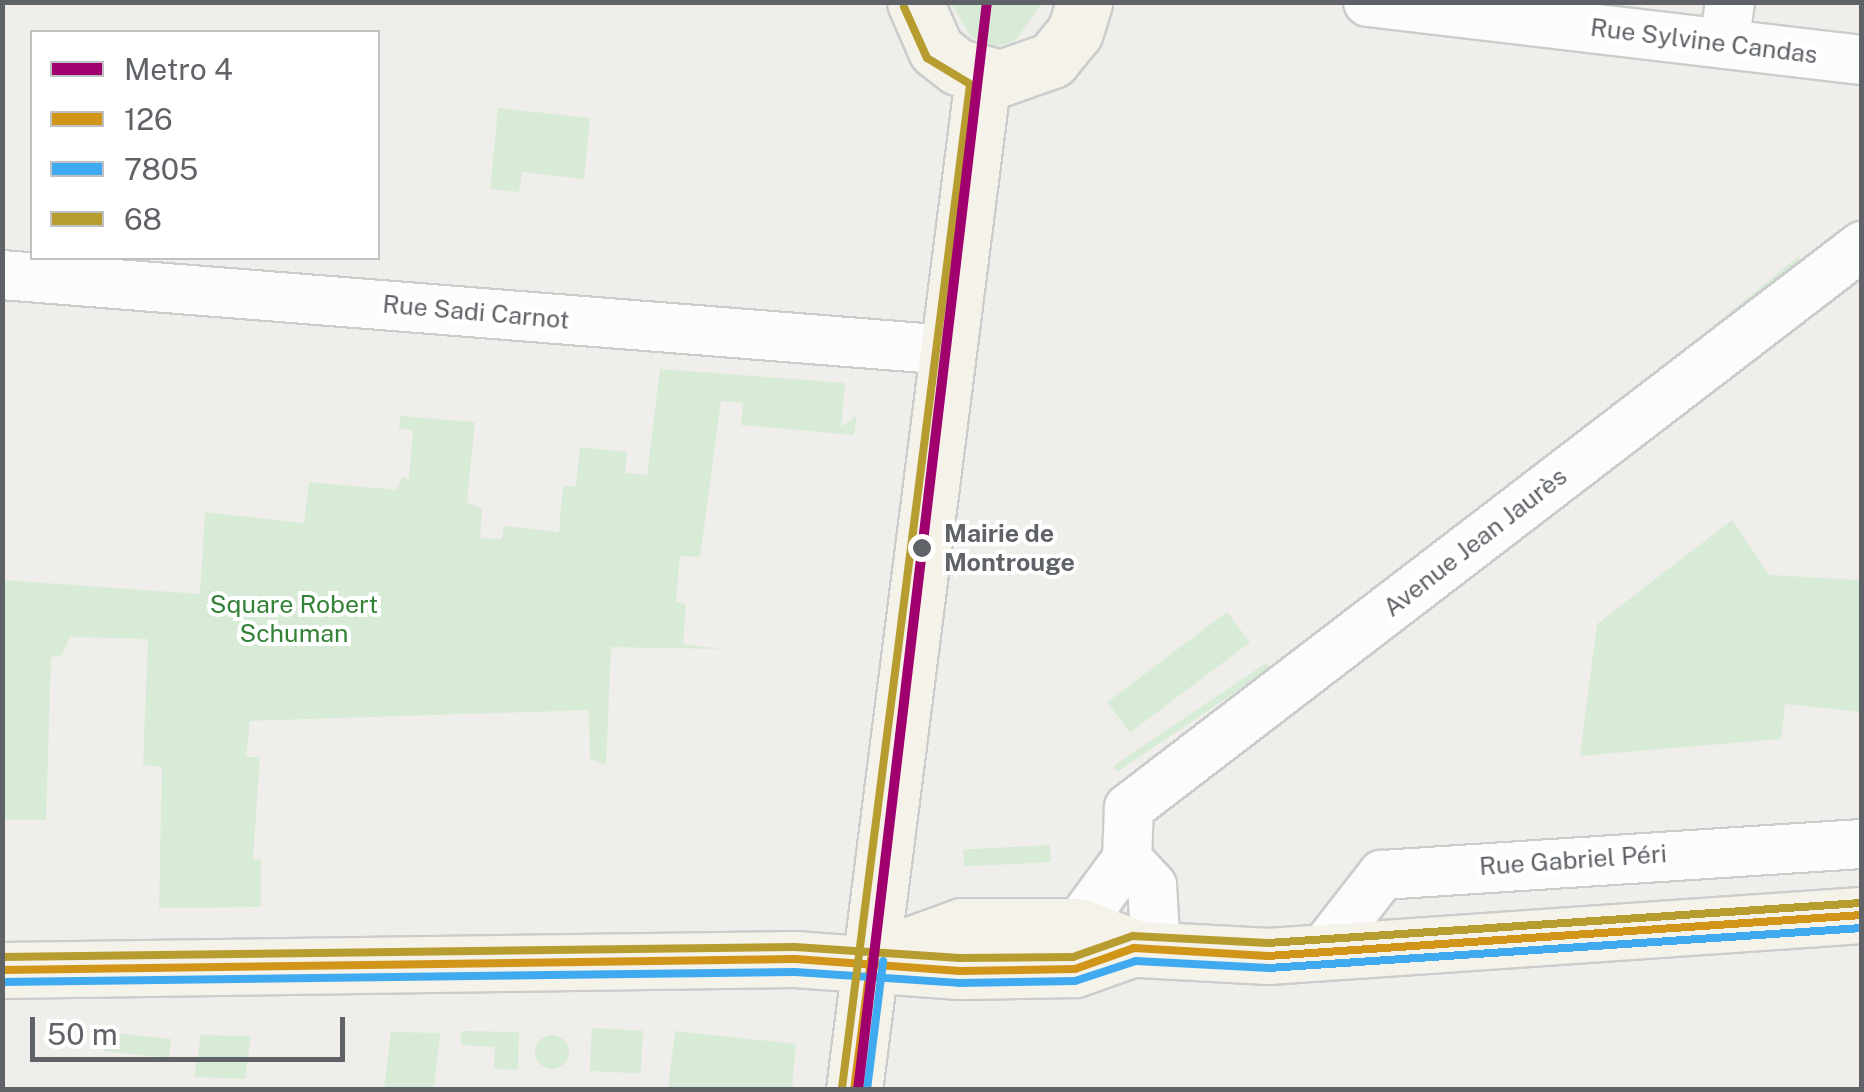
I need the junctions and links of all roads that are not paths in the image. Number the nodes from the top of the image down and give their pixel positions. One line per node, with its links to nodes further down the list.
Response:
1 (915, 2): 6 (main road)
2 (1084, 2): 6 (main road)
3 (1368, 2): 4 (street, Rue Sylvine Candas)
4 (1727, 23): 5 (street, Rue Sylvine Candas)
5 (1862, 60)
6 (983, 77): 9 (main road)
7 (1862, 246): 11 (street, Avenue Jean Jaurès)
8 (2, 275): 9 (street, Rue Sadi Carnot)
9 (949, 350): 16 (main road)
10 (1862, 844): 15 (street, Rue Gabriel Péri)
11 (1128, 859): 13 (street); 14 (street)
12 (1862, 916): 15 (main road)
13 (1078, 926): 14 (main road); 16 (main road)
14 (1145, 949): 15 (main road); 16 (main road)
15 (1322, 952)
16 (872, 959): 17 (main road); 18 (main road)
17 (2, 970)
18 (854, 1090)

